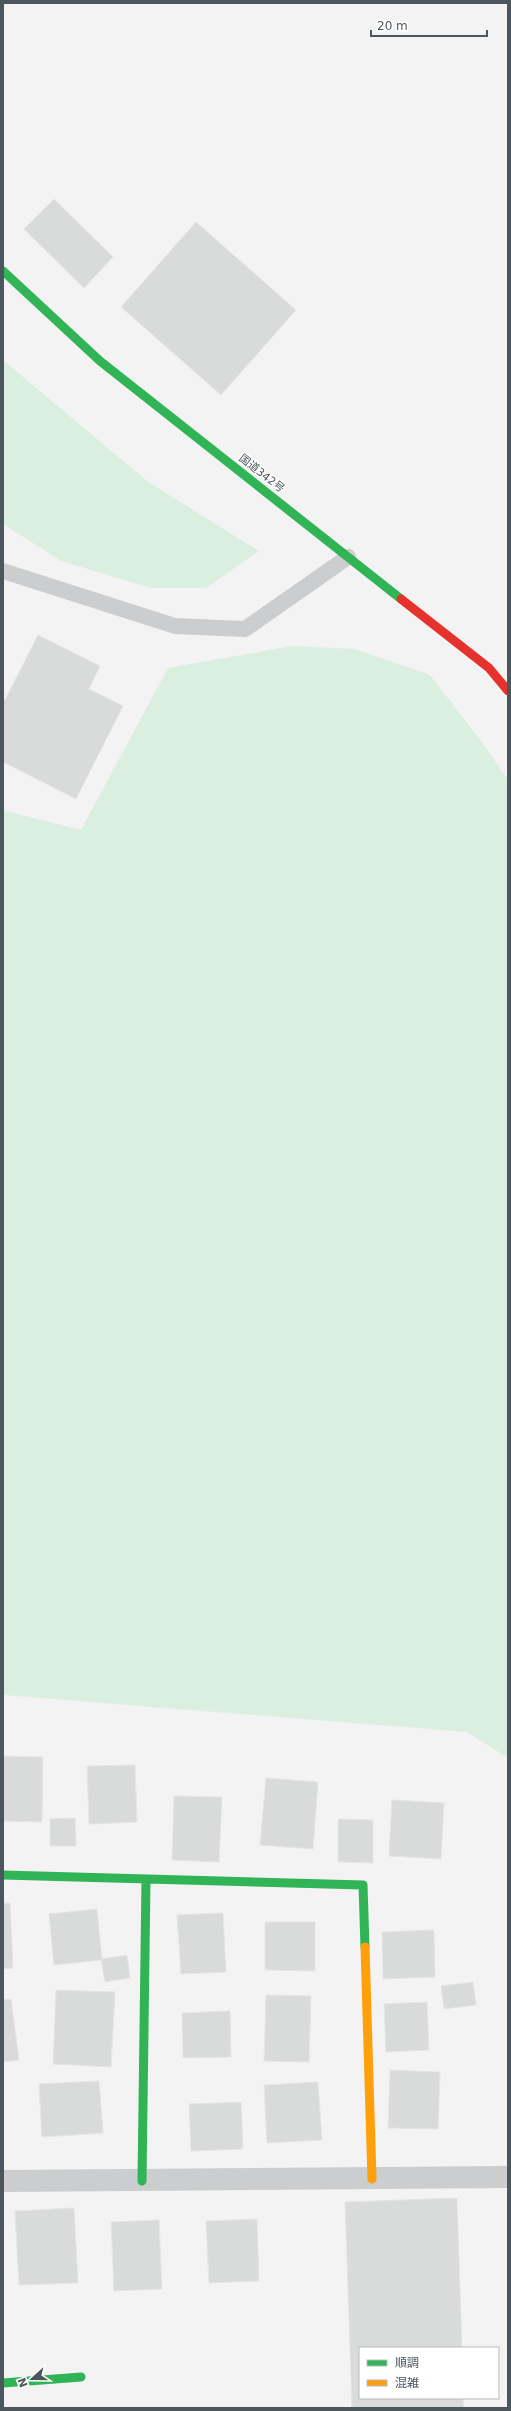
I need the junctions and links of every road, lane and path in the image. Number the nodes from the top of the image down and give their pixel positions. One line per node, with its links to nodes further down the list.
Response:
1 (3, 271): 2 (main road, 国道342号)
2 (348, 557): 3 (lane); 4 (main road, 国道342号)
3 (3, 571)
4 (508, 691)
5 (3, 1875): 6 (main road)
6 (146, 1878): 8 (main road); 10 (main road)
7 (508, 2178): 8 (street)
8 (372, 2179): 10 (street)
9 (3, 2181): 10 (street)
10 (142, 2181)
11 (81, 2377): 12 (main road)
12 (3, 2383)

